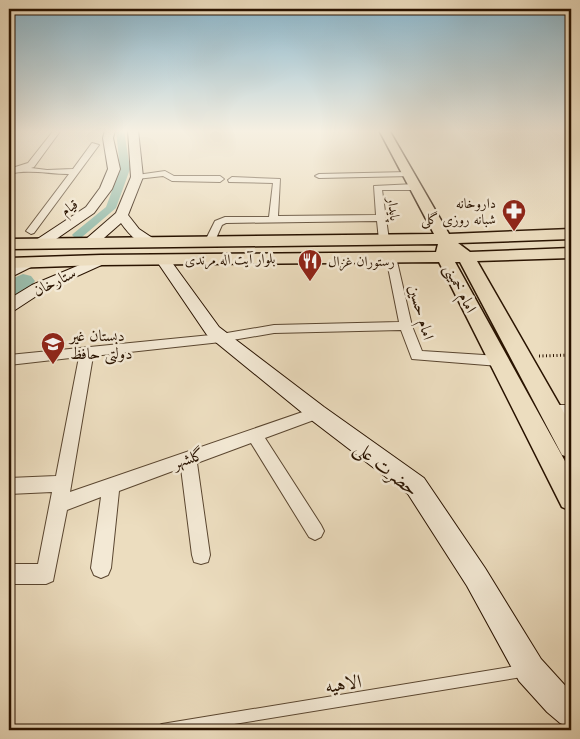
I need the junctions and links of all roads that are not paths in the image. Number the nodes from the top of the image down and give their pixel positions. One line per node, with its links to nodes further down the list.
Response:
1 (31, 164): 6 (street)
2 (80, 164): 7 (street)
3 (113, 164): 19 (street, قیام)
4 (135, 164): 11 (street)
5 (403, 164): 9 (main road)
6 (18, 169): 7 (street); 8 (street)
7 (75, 171): 19 (street)
8 (9, 172)
9 (408, 174): 10 (street); 14 (main road)
10 (319, 176)
11 (137, 177): 12 (street); 15 (street)
12 (220, 180)
13 (232, 180): 17 (street)
14 (415, 187): 16 (street, پایدار); 25 (main road)
15 (122, 215): 23 (street); 26 (street, حضرت علی)
16 (381, 218): 17 (street); 21 (street, پایدار)
17 (273, 219): 22 (street)
18 (571, 234): 25 (main road, بلوار آیت اله مرندی)
19 (36, 237): 23 (main road, بلوار آیت اله مرندی); 24 (main road, بلوار آیت اله مرندی)
20 (356, 240): 21 (main road, بلوار آیت اله مرندی); 22 (main road, بلوار آیت اله مرندی); 28 (main road)
21 (384, 240): 25 (main road, بلوار آیت اله مرندی)
22 (210, 241): 26 (main road, بلوار آیت اله مرندی)
23 (92, 242): 26 (main road, بلوار آیت اله مرندی)
24 (9, 244)
25 (445, 248): 29 (main road, بلوار آیت اله مرندی); 30 (main road, امام خمینی); 41 (main road, امام خمینی)
26 (157, 250): 28 (main road, بلوار آیت اله مرندی); 31 (main road, بلوار آیت اله مرندی); 38 (street, حضرت علی)
27 (571, 253): 30 (main road)
28 (356, 257): 29 (main road, بلوار آیت اله مرندی)
29 (390, 257): 37 (street, امام حسین)
30 (466, 257): 42 (main road, امام خمینی)
31 (101, 260): 32 (main road, بلوار آیت اله مرندی); 35 (street, ستارخان)
32 (32, 262): 33 (main road, بلوار آیت اله مرندی); 34 (street, ستارخان); 35 (street)
33 (9, 263)
34 (9, 274)
35 (38, 288): 36 (street, ستارخان)
36 (9, 306)
37 (406, 326): 38 (street); 41 (street, امام حسین)
38 (221, 338): 39 (street); 43 (street, حضرت علی)
39 (88, 352): 40 (street); 47 (street)
40 (9, 360)
41 (499, 361): 50 (main road, امام خمینی)
42 (562, 411): 45 (main road, امام خمینی)
43 (317, 413): 44 (street, گلشهر); 56 (street, حضرت علی)
44 (255, 435): 46 (street, گلشهر); 52 (street)
45 (571, 447)
46 (188, 458): 49 (street, گلشهر); 53 (street)
47 (63, 484): 48 (street); 51 (street)
48 (9, 486)
49 (110, 486): 51 (street, گلشهر); 54 (street)
50 (571, 498)
51 (59, 504): 55 (street)
52 (315, 531)
53 (201, 555)
54 (101, 568)
55 (9, 574)
56 (530, 670): 57 (street, حضرت علی); 58 (lane, الاهیه)
57 (571, 712)
58 (162, 730)

